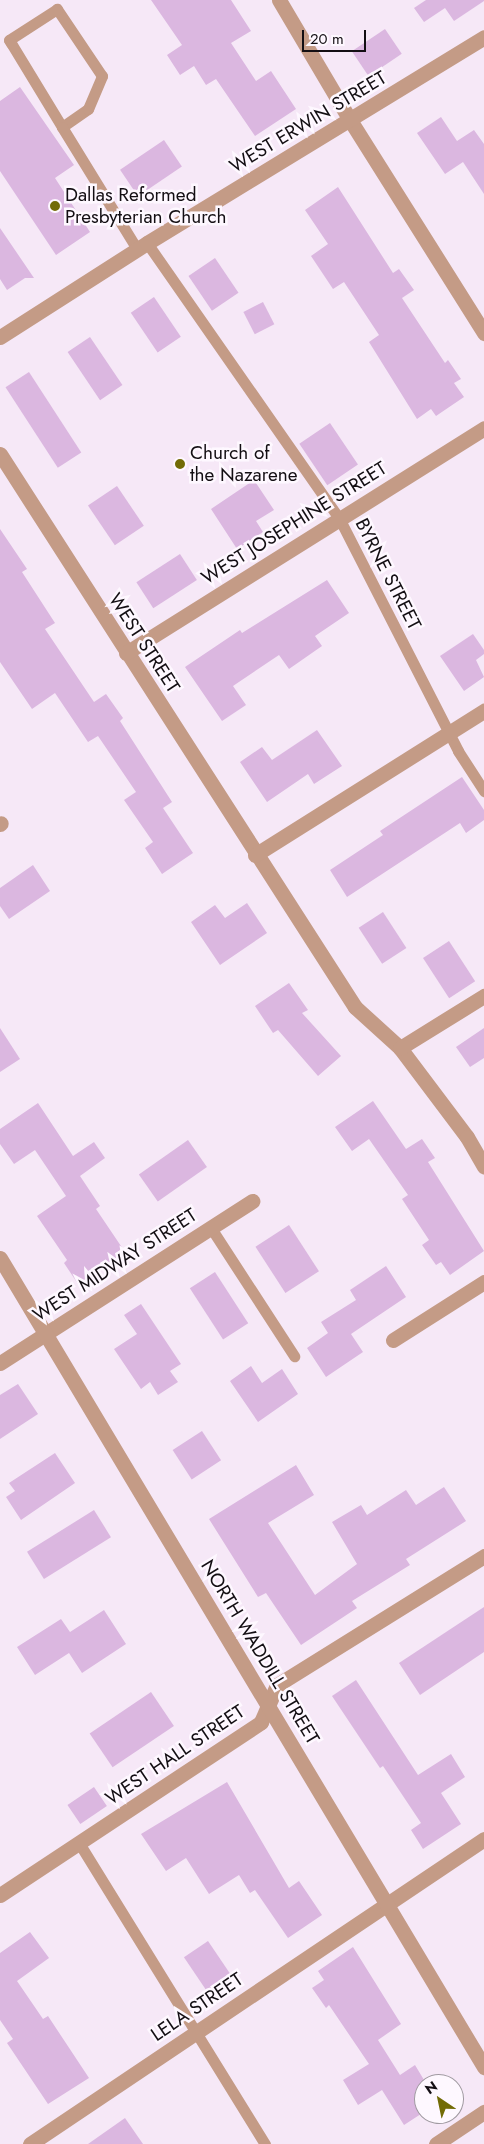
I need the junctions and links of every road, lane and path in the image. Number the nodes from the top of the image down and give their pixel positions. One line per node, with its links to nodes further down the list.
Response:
1 (279, 0): 3 (street)
2 (484, 37): 3 (street, WEST ERWIN STREET)
3 (350, 120): 5 (street, WEST ERWIN STREET); 6 (street)
4 (62, 127): 4 (lane, BYRNE STREET); 5 (lane, BYRNE STREET)
5 (142, 246): 7 (street, WEST ERWIN STREET); 10 (lane, BYRNE STREET)
6 (484, 333)
7 (0, 337)
8 (484, 428): 10 (street, WEST JOSEPHINE STREET)
9 (0, 454): 11 (street, WEST STREET)
10 (340, 518): 11 (street, WEST JOSEPHINE STREET); 13 (lane, BYRNE STREET)
11 (126, 653): 15 (street, WEST STREET)
12 (484, 711): 13 (street)
13 (450, 731): 14 (lane); 15 (street)
14 (484, 791)
15 (255, 855): 17 (street, WEST STREET)
16 (484, 996): 17 (street)
17 (400, 1048): 18 (street, WEST STREET)
18 (484, 1166)
19 (252, 1201): 20 (street, WEST MIDWAY STREET)
20 (211, 1228): 23 (street, WEST MIDWAY STREET); 25 (lane)
21 (0, 1258): 23 (street, NORTH WADDILL STREET)
22 (484, 1282): 24 (street)
23 (45, 1334): 26 (street, WEST MIDWAY STREET); 28 (street, NORTH WADDILL STREET)
24 (393, 1340)
25 (294, 1356)
26 (0, 1363)
27 (484, 1556): 28 (street, WEST HALL STREET)
28 (269, 1704): 30 (street, WEST HALL STREET); 32 (street, NORTH WADDILL STREET)
29 (484, 1839): 32 (street, LELA STREET)
30 (80, 1843): 31 (street, WEST HALL STREET); 33 (lane)
31 (0, 1895)
32 (386, 1902): 33 (street, LELA STREET); 34 (street, NORTH WADDILL STREET)
33 (195, 2032): 36 (street, LELA STREET); 37 (lane)
34 (484, 2067)
35 (484, 2112): 38 (street)
36 (30, 2144)
37 (265, 2144)
38 (436, 2144)

